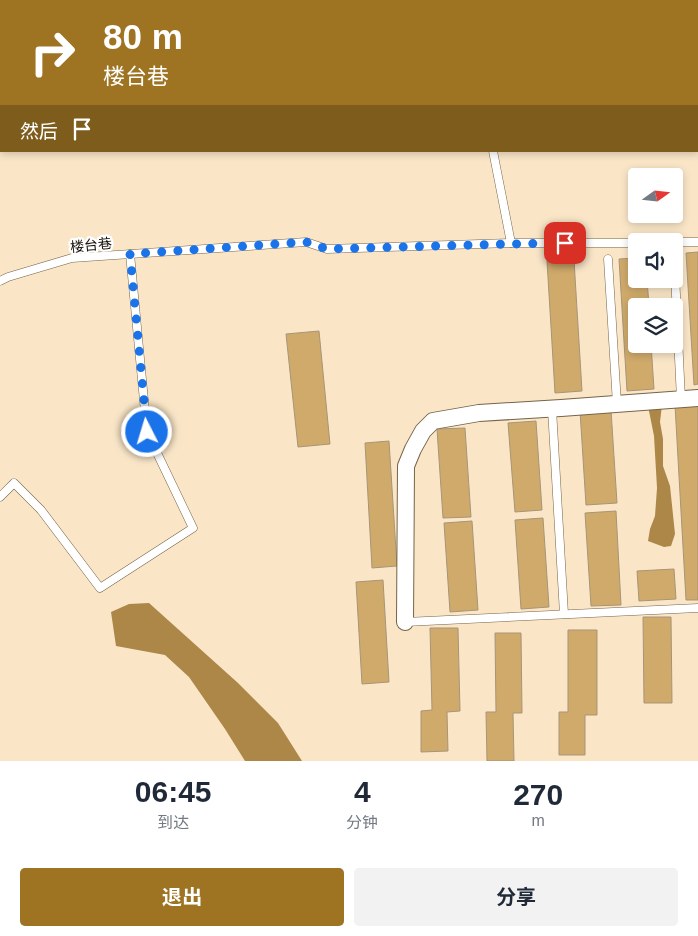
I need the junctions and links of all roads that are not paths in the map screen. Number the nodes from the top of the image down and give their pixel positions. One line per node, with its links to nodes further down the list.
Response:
1 (493, 152): 5 (lane)
2 (628, 242): 5 (lane, 楼台巷)
3 (683, 242): 4 (lane)
4 (698, 242)
5 (511, 244): 6 (lane, 楼台巷)
6 (130, 254): 8 (lane, 楼台巷); 14 (lane)
7 (608, 259): 12 (lane)
8 (0, 281)
9 (676, 288): 11 (lane)
10 (698, 398): 11 (street)
11 (682, 399): 12 (street)
12 (617, 404): 13 (street)
13 (552, 409): 16 (lane); 17 (street)
14 (0, 497)
15 (698, 608): 16 (lane)
16 (564, 614): 17 (lane)
17 (405, 622)

